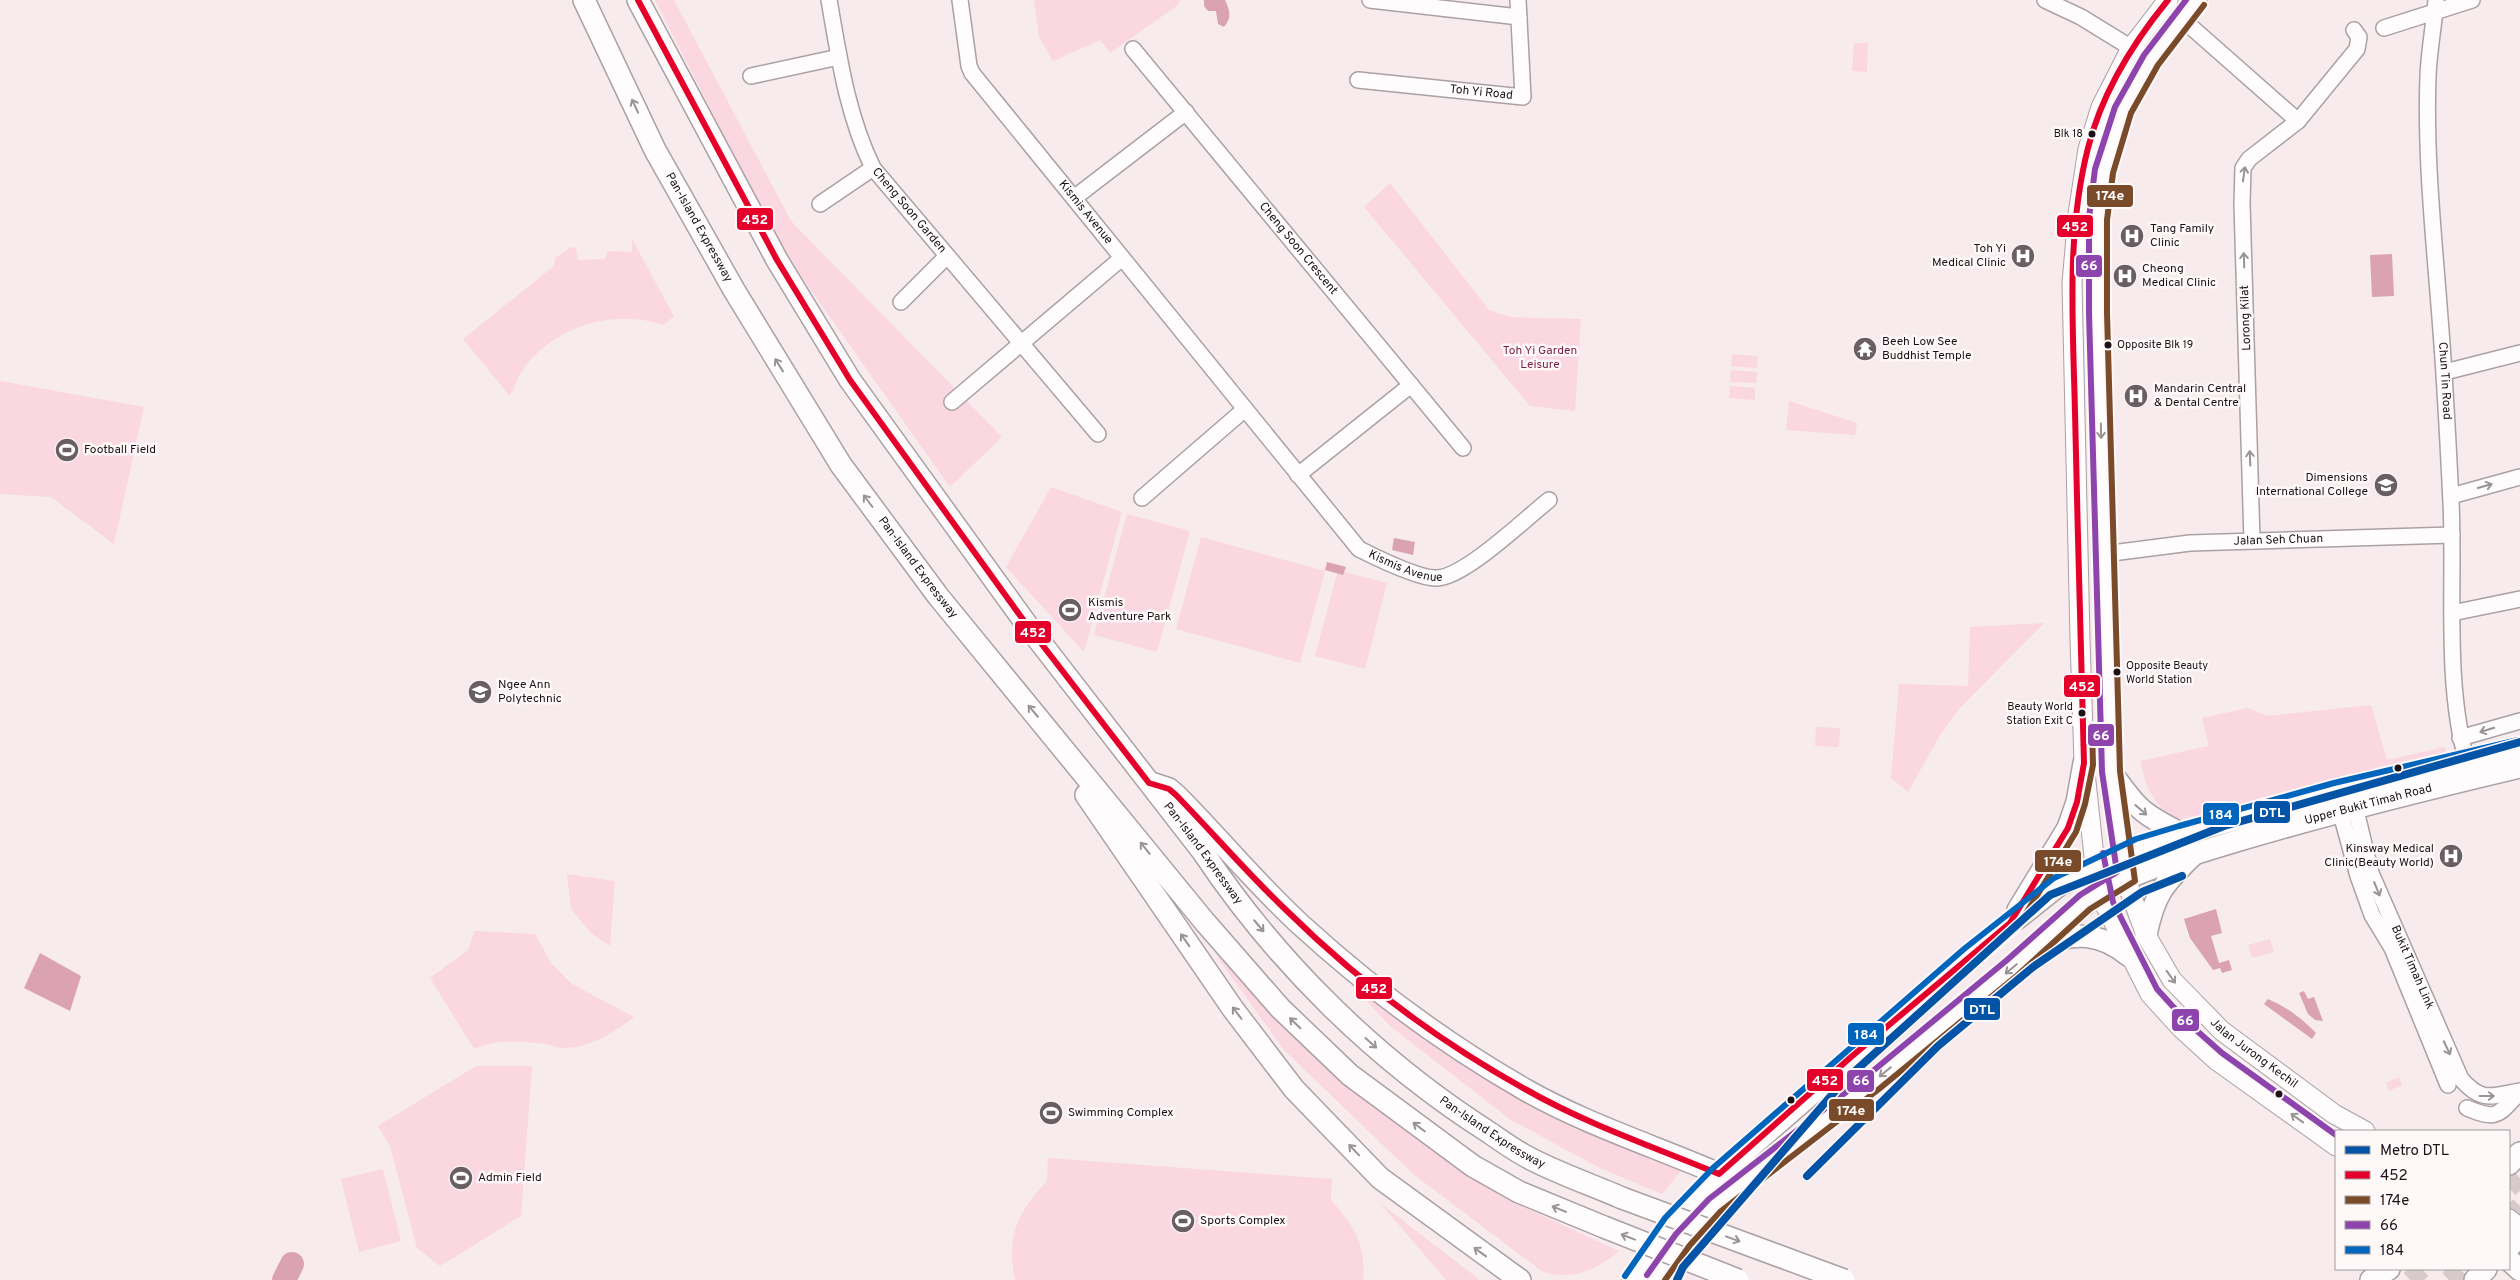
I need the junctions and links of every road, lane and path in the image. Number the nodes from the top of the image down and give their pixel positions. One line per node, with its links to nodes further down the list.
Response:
1 (584, 0): 50 (highway, Pan-Island Expressway, one-way to 1)
2 (638, 0): 56 (highway, Pan-Island Expressway)
3 (829, 0): 18 (street, Cheng Soon Garden)
4 (960, 0): 25 (street, Kismis Avenue)
5 (1370, 0): 12 (street)
6 (1518, 0): 12 (street, Toh Yi Road)
7 (2045, 0): 16 (street)
8 (2168, 0): 16 (main road)
9 (2197, 0): 13 (main road, Jalan Jurong Kechil)
10 (2472, 0): 11 (street)
11 (2436, 5): 14 (street); 32 (street, Chun Tin Road)
12 (1519, 17): 21 (street, Toh Yi Road)
13 (2181, 18): 19 (main road, Jalan Jurong Kechil); 23 (street)
14 (2384, 28)
15 (2354, 30): 23 (street, Lorong Kilat)
16 (2131, 48): 19 (street); 53 (main road)
17 (1133, 49): 22 (street, Cheng Soon Crescent)
18 (839, 57): 20 (street); 24 (street, Cheng Soon Garden)
19 (2151, 60): 45 (main road, Jalan Jurong Kechil, one-way to 45)
20 (751, 76)
21 (1358, 80)
22 (1186, 112): 25 (street); 33 (street, Cheng Soon Crescent)
23 (2298, 120): 44 (street, Lorong Kilat, one-way to 23)
24 (873, 168): 26 (street); 27 (street, Cheng Soon Garden)
25 (1074, 198): 28 (street, Kismis Avenue)
26 (820, 204)
27 (948, 256): 29 (street); 30 (street, Cheng Soon Garden)
28 (1122, 258): 30 (street); 35 (street, Kismis Avenue)
29 (900, 302)
30 (1021, 343): 34 (street); 36 (street, Cheng Soon Garden)
31 (2520, 353): 32 (street)
32 (2445, 372): 40 (street, Chun Tin Road)
33 (1411, 385): 37 (street, Cheng Soon Crescent); 38 (street)
34 (952, 402)
35 (1245, 409): 38 (street, Kismis Avenue); 41 (street)
36 (1098, 434)
37 (1463, 448)
38 (1298, 475): 42 (street, Kismis Avenue)
39 (2520, 477): 40 (street, one-way to 39)
40 (2451, 496): 43 (street, Chun Tin Road)
41 (1142, 498)
42 (1549, 500)
43 (2452, 535): 44 (street, Jalan Seh Chuan); 47 (street, Chun Tin Road)
44 (2252, 541): 45 (street, Jalan Seh Chuan)
45 (2104, 554): 55 (main road, Jalan Jurong Kechil)
46 (2520, 599): 47 (street)
47 (2452, 613): 49 (street, Chun Tin Road)
48 (2520, 720): 49 (street, one-way to 49)
49 (2460, 738): 52 (street, Chun Tin Road)
50 (1064, 748): 85 (highway, one-way to 50); 88 (highway, Pan-Island Expressway, one-way to 50, bridge)
51 (2520, 749): 52 (highway, Upper Bukit Timah Road)
52 (2467, 762): 57 (highway, Upper Bukit Timah Road)
53 (2084, 763): 61 (main road); 64 (highway)
54 (2520, 767): 57 (highway, Upper Bukit Timah Road)
55 (2112, 772): 58 (highway, one-way to 58); 60 (main road, Jalan Jurong Kechil)
56 (1149, 783): 75 (highway); 89 (highway, Pan-Island Expressway, one-way to 89, bridge)
57 (2346, 800): 58 (highway, Upper Bukit Timah Road); 59 (highway, Upper Bukit Timah Road); 68 (street, Bukit Timah Link); 69 (street, Bukit Timah Link, one-way to 69)
58 (2182, 834): 60 (highway, Upper Bukit Timah Road)
59 (2196, 853): 62 (highway, Upper Bukit Timah Road); 65 (highway)
60 (2123, 854): 61 (highway, Upper Bukit Timah Road); 62 (main road, Jalan Jurong Kechil)
61 (2095, 866): 63 (main road); 64 (highway, Upper Bukit Timah Road)
62 (2127, 877): 63 (highway, Upper Bukit Timah Road); 65 (main road, Jalan Jurong Kechil)
63 (2101, 891): 66 (highway, Upper Bukit Timah Road); 67 (main road)
64 (2010, 923): 75 (highway, Upper Bukit Timah Road)
65 (2146, 935): 71 (main road, Jalan Jurong Kechil, one-way to 71)
66 (2041, 943): 67 (highway); 87 (highway, Upper Bukit Timah Road, one-way to 87)
67 (2128, 955): 72 (main road, one-way to 67)
68 (2448, 1085)
69 (2520, 1092): 70 (street, Bukit Timah Link)
70 (2468, 1108)
71 (2363, 1130)
72 (2335, 1145)
73 (2520, 1153): 74 (highway)
74 (2510, 1163)
75 (1719, 1174): 86 (highway, Upper Bukit Timah Road)
76 (2510, 1220): 77 (main road)
77 (2520, 1228)
78 (2520, 1236): 79 (highway)
79 (2510, 1246)
80 (2510, 1261): 84 (highway)
81 (2366, 1270): 90 (highway)
82 (2387, 1270): 91 (highway)
83 (2485, 1270): 92 (highway)
84 (2520, 1270)
85 (1520, 1280)
86 (1633, 1280)
87 (1654, 1280)
88 (1738, 1280)
89 (1844, 1280)
90 (2356, 1280)
91 (2371, 1280)
92 (2475, 1280)

